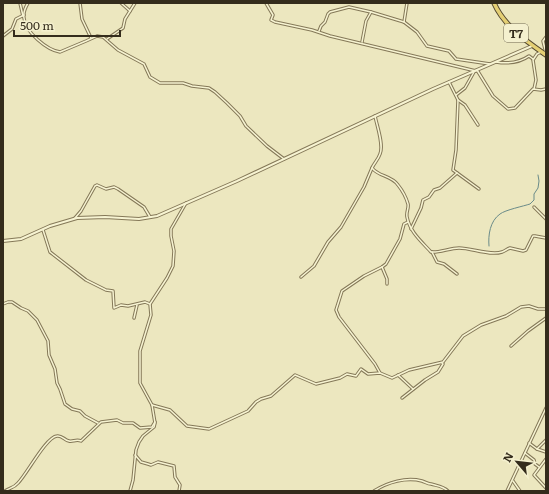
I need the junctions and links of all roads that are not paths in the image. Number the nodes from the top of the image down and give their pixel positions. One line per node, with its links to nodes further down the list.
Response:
1 (20, 3): 11 (street)
2 (28, 3): 11 (street)
3 (80, 3): 16 (street)
4 (121, 3): 9 (street)
5 (135, 3): 9 (street)
6 (266, 3): 13 (street)
7 (407, 3): 12 (street)
8 (494, 3): 19 (highway, T7)
9 (130, 11): 17 (street)
10 (371, 12): 12 (street); 13 (street); 18 (street)
11 (23, 15): 14 (street); 16 (street)
12 (404, 22): 23 (street)
13 (318, 31): 18 (street)
14 (3, 36)
15 (546, 37): 20 (street)
16 (91, 38): 17 (street)
17 (107, 40): 32 (street)
18 (362, 43): 24 (street)
19 (533, 46): 20 (highway, T7); 22 (street)
20 (544, 54): 21 (street)
21 (533, 59): 22 (street); 26 (street)
22 (496, 62): 23 (street)
23 (490, 64): 24 (street)
24 (476, 71): 25 (street); 26 (street); 28 (street)
25 (449, 82): 28 (street); 30 (street)
26 (534, 89): 27 (street)
27 (546, 89)
28 (456, 95): 29 (street)
29 (458, 100): 31 (street); 34 (street)
30 (375, 116): 32 (street); 33 (street)
31 (478, 125)
32 (284, 159): 36 (street)
33 (372, 168): 43 (street); 51 (street)
34 (457, 173): 35 (street); 44 (street)
35 (479, 189)
36 (186, 203): 40 (street); 54 (street)
37 (534, 207): 42 (street)
38 (81, 211): 39 (street); 40 (street); 41 (street)
39 (84, 217): 40 (street); 41 (street)
40 (150, 217)
41 (75, 218): 45 (street)
42 (546, 218)
43 (409, 221): 44 (street); 49 (street)
44 (411, 228): 48 (street)
45 (43, 229): 47 (street); 55 (street)
46 (546, 238): 48 (street)
47 (4, 241)
48 (432, 252): 50 (street)
49 (382, 267): 52 (street); 61 (street)
50 (457, 274)
51 (301, 277)
52 (387, 284)
53 (3, 304): 69 (street)
54 (150, 304): 55 (street); 65 (street)
55 (137, 305): 57 (street)
56 (546, 309): 60 (street)
57 (134, 318)
58 (546, 318): 59 (street)
59 (511, 346)
60 (442, 362): 62 (street); 63 (street)
61 (380, 373): 62 (street); 65 (street)
62 (398, 375): 63 (street)
63 (412, 389): 64 (street)
64 (402, 398)
65 (152, 405): 68 (street)
66 (546, 408): 67 (street)
67 (545, 412): 71 (street)
68 (155, 422): 69 (street); 75 (street)
69 (99, 423): 80 (street)
70 (546, 440): 72 (street)
71 (529, 443): 72 (street); 74 (street)
72 (537, 449): 73 (street)
73 (546, 452)
74 (525, 453): 77 (street); 78 (street)
75 (136, 455): 81 (street); 82 (street)
76 (546, 459): 77 (street)
77 (539, 467): 79 (street)
78 (512, 481): 85 (street); 86 (street)
79 (546, 488)
80 (5, 491)
81 (130, 491)
82 (179, 491)
83 (374, 491): 84 (street)
84 (448, 491)
85 (507, 491)
86 (520, 491)

